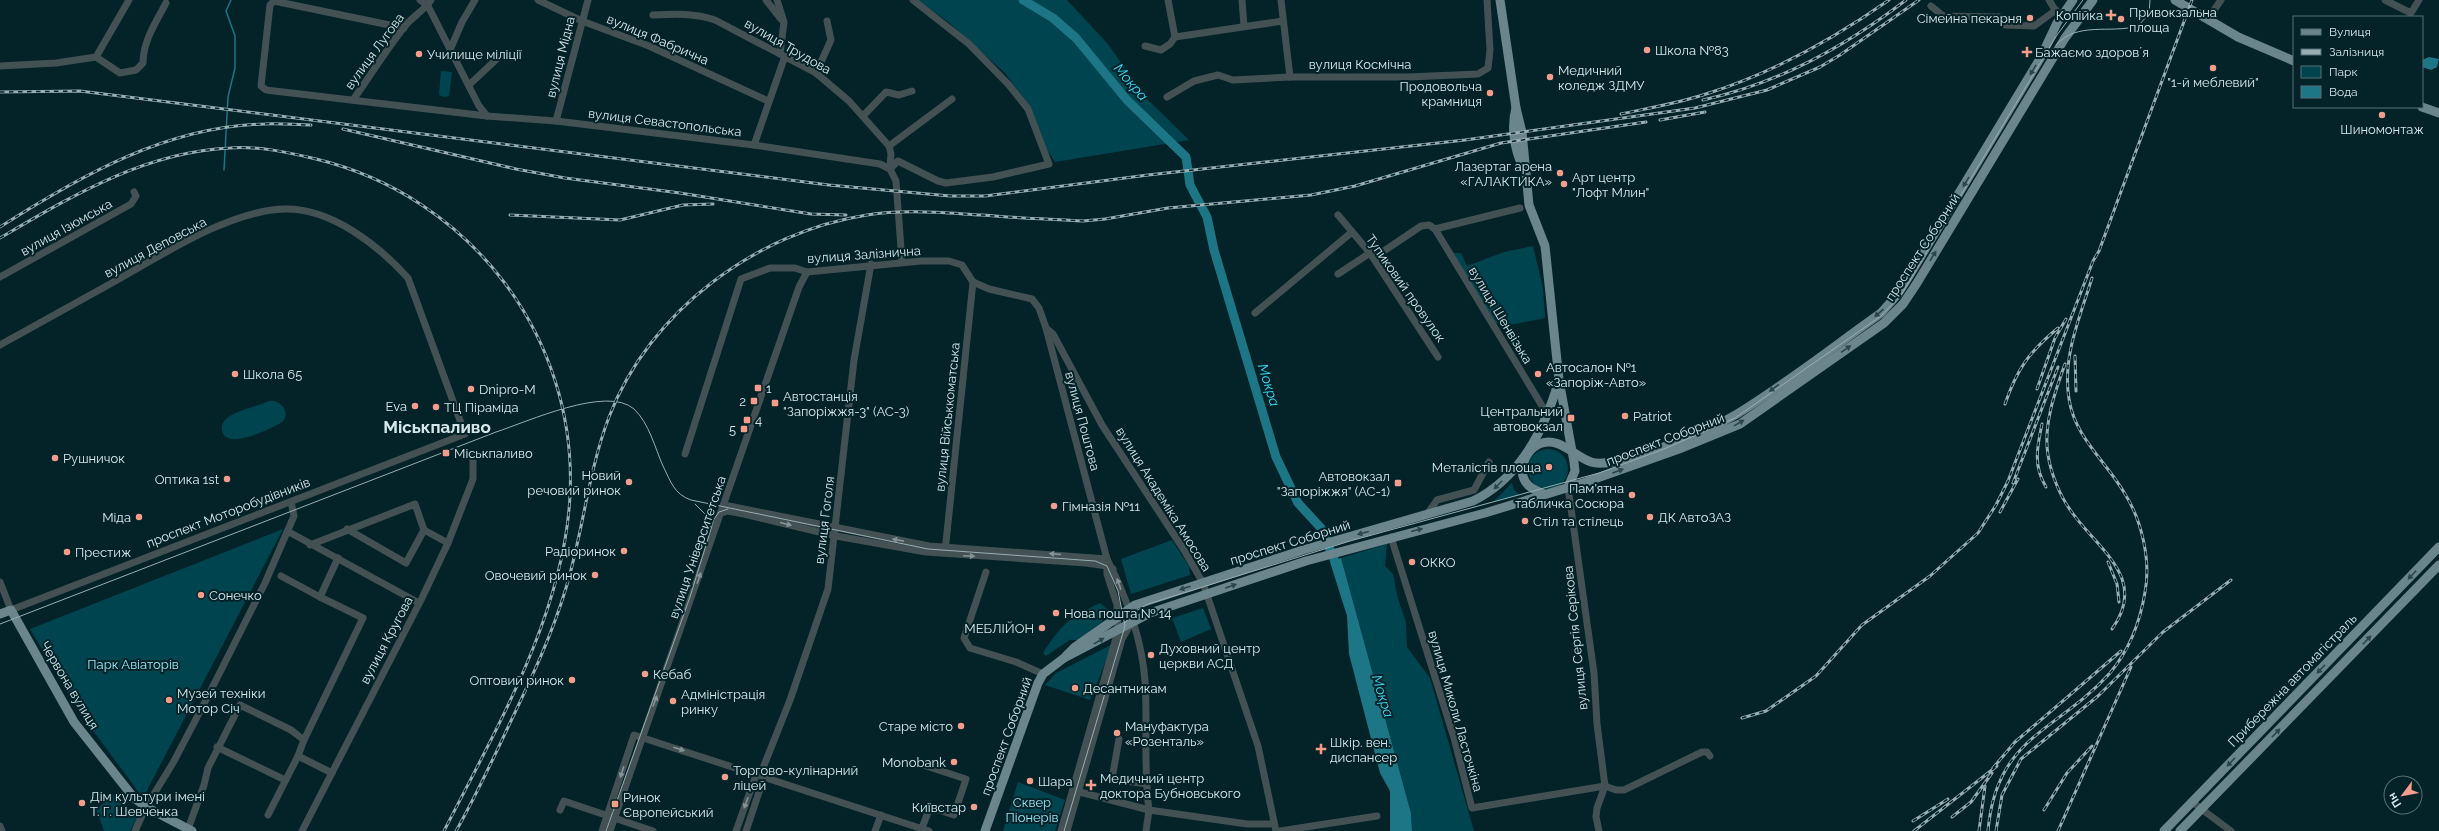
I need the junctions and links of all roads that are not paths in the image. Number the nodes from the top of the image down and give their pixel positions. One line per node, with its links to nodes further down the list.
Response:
1 (129, 0): 41 (street)
2 (420, 0): 22 (street)
3 (475, 0): 38 (street)
4 (538, 0): 28 (street, вулиця Фабрична)
5 (588, 0): 28 (street, вулиця Мідна)
6 (766, 0): 31 (street)
7 (777, 0): 31 (street)
8 (913, 0): 61 (street)
9 (1168, 0): 35 (street)
10 (1242, 0): 32 (street)
11 (1281, 0): 30 (street)
12 (1487, 0): 45 (street, вулиця Космічна)
13 (1500, 0): 80 (main road)
14 (2049, 0): 24 (street)
15 (2073, 0): 27 (main road, проспект Соборний)
16 (2092, 0): 36 (main road, проспект Соборний)
17 (2175, 0): 26 (main road)
18 (2221, 0): 26 (street)
19 (2385, 0): 20 (street)
20 (2419, 0)
21 (166, 3): 41 (street)
22 (430, 3): 33 (street, вулиця Лугова); 38 (street)
23 (1931, 6): 24 (street)
24 (2056, 10): 27 (street)
25 (653, 15): 40 (street, вулиця Трудова)
26 (2208, 19): 42 (main road)
27 (2059, 20): 34 (main road, проспект Соборний)
28 (582, 21): 51 (street, вулиця Фабрична); 58 (street, вулиця Мідна)
29 (827, 21): 44 (street)
30 (1283, 21): 32 (street); 45 (street)
31 (784, 22): 40 (street)
32 (1244, 26): 35 (street)
33 (404, 28): 50 (street, вулиця Лугова); 50 (street, вулиця Севастопольська)
34 (2054, 31): 36 (main road); 74 (main road, проспект Соборний, one-way to 74)
35 (1175, 37): 37 (street)
36 (2065, 38): 75 (main road, проспект Соборний, one-way to 36)
37 (1145, 46)
38 (450, 50): 46 (street)
39 (501, 55): 46 (street)
40 (782, 55): 44 (street, вулиця Трудова); 51 (street)
41 (96, 57): 43 (street)
42 (2293, 61)
43 (0, 66)
44 (816, 73): 57 (street, вулиця Трудова)
45 (1290, 77): 48 (street, вулиця Космічна)
46 (469, 85): 56 (street)
47 (912, 91): 57 (street)
48 (1167, 97)
49 (952, 99): 60 (street)
50 (353, 100): 56 (street, вулиця Севастопольська)
51 (768, 101): 59 (street)
52 (2439, 105): 53 (main road)
53 (2423, 106)
54 (2423, 106): 55 (main road)
55 (2439, 113)
56 (487, 116): 58 (street, вулиця Севастопольська)
57 (863, 116): 60 (street, вулиця Трудова)
58 (556, 120): 59 (street, вулиця Севастопольська)
59 (754, 145): 61 (street, вулиця Севастопольська)
60 (889, 146): 61 (street)
61 (890, 169): 68 (street)
62 (134, 192): 72 (street, вулиця Ізюмська)
63 (1520, 208): 65 (street)
64 (1338, 215): 66 (street, Тупиковий провулок)
65 (1435, 228): 67 (street); 81 (street, вулиця Шенвізька)
66 (1352, 232): 67 (street, Тупиковий провулок); 76 (street)
67 (1370, 253): 71 (street); 79 (street, Тупиковий провулок)
68 (902, 262): 69 (street, вулиця Залізнична); 73 (street, вулиця Залізнична)
69 (871, 264): 70 (street, вулиця Залізнична); 97 (street, вулиця Гоголя)
70 (807, 272): 84 (street, вулиця Залізнична); 91 (street, вулиця Університетська)
71 (1338, 274)
72 (0, 277)
73 (973, 282): 77 (street, вулиця Поштова); 102 (street, вулиця Військкоматська)
74 (1895, 298): 75 (main road); 83 (main road, проспект Соборний, one-way to 83)
75 (1903, 304): 88 (main road, проспект Соборний, one-way to 75)
76 (1255, 313)
77 (1046, 328): 105 (street, вулиця Поштова); 109 (street, вулиця Академіка Амосова)
78 (0, 345): 82 (street, вулиця Деповська)
79 (1438, 357)
80 (1559, 380): 81 (main road); 83 (main road)
81 (1547, 414): 86 (main road)
82 (465, 434): 90 (street, проспект Моторобудівників)
83 (1571, 450): 86 (main road); 88 (main road)
84 (686, 454)
85 (473, 455): 99 (street, вулиця Кругова)
86 (1525, 457): 89 (main road); 92 (main road, проспект Соборний, one-way to 92)
87 (1489, 462): 92 (street)
88 (1568, 488): 89 (main road); 134 (street, вулиця Сергія Серікова)
89 (1544, 494): 98 (main road, проспект Соборний, one-way to 89)
90 (292, 502): 96 (street); 113 (street, проспект Моторобудівників)
91 (724, 505): 93 (street, вулиця Університетська); 97 (street)
92 (1428, 513): 109 (main road, проспект Соборний, one-way to 109)
93 (721, 514): 97 (street, one-way to 97); 121 (street, вулиця Університетська, one-way to 93)
94 (347, 529): 95 (street); 95 (street); 100 (street)
95 (424, 530): 99 (street)
96 (288, 532): 100 (street); 137 (street)
97 (836, 532): 102 (street); 128 (street, вулиця Гоголя)
98 (1390, 537): 110 (main road, проспект Соборний, one-way to 98); 134 (street, вулиця Миколи Ласточкіна)
99 (448, 543): 112 (street, вулиця Кругова)
100 (310, 545): 103 (street)
101 (2439, 547): 136 (main road, Прибережна автомагістраль, one-way to 136)
102 (945, 551): 105 (street)
103 (338, 558): 111 (street); 112 (street)
104 (2439, 565): 138 (main road, Прибережна автомагістраль, one-way to 104)
105 (1109, 567): 114 (street, вулиця Поштова, one-way to 105); 116 (street)
106 (986, 572): 120 (street)
107 (281, 576): 111 (street)
108 (0, 582): 113 (street, Червона вулиця)
109 (1203, 583): 110 (street, вулиця Академіка Амосова); 114 (main road, проспект Соборний, one-way to 114)
110 (1207, 595): 117 (main road, проспект Соборний); 146 (street, вулиця Академіка Амосова)
111 (320, 596): 122 (street)
112 (420, 603): 129 (street, вулиця Кругова)
113 (11, 610): 115 (main road, проспект Моторобудівників); 137 (main road, Червона вулиця)
114 (1128, 610): 116 (main road, проспект Соборний); 117 (street, вулиця Поштова)
115 (0, 614)
116 (1118, 618): 118 (street); 119 (main road, проспект Соборний)
117 (1132, 622): 118 (main road, проспект Соборний); 133 (street, вулиця Поштова); 135 (street)
118 (1118, 631): 119 (main road, проспект Соборний, one-way to 118); 135 (street)
119 (1064, 658): 120 (main road, проспект Соборний)
120 (1043, 674): 159 (main road, проспект Соборний)
121 (642, 737): 130 (street, one-way to 130); 144 (street, вулиця Університетська); 144 (street, вулиця Університетська, one-way to 144)
122 (304, 740): 124 (street); 125 (street)
123 (1119, 740): 133 (street)
124 (217, 747): 132 (street); 148 (street)
125 (298, 756): 129 (street); 132 (street)
126 (1710, 756): 134 (street, вулиця Миколи Ласточкіна)
127 (926, 766): 147 (street)
128 (763, 768)
129 (332, 773): 151 (street, вулиця Кругова)
130 (756, 775): 131 (street); 155 (street, one-way to 155)
131 (764, 777): 142 (street); 156 (street)
132 (285, 780): 141 (street)
133 (1147, 784): 140 (street, вулиця Поштова)
134 (1605, 786): 164 (street)
135 (1077, 791): 140 (street); 160 (street); 161 (street)
136 (2192, 802): 138 (street); 165 (main road, Прибережна автомагістраль)
137 (146, 807): 148 (main road, Червона вулиця); 150 (street)
138 (2202, 809): 166 (main road, Прибережна автомагістраль); 167 (street)
139 (560, 810): 144 (street)
140 (1149, 810): 146 (street); 162 (street, вулиця Поштова)
141 (268, 815)
142 (881, 815): 147 (street); 157 (street)
143 (1377, 816): 163 (street)
144 (611, 817): 152 (street, вулиця Університетська); 153 (street, вулиця Університетська); 154 (street)
145 (0, 826): 149 (street)
146 (1275, 827)
147 (922, 828): 158 (street)
148 (190, 830)
149 (2, 831)
150 (135, 831)
151 (302, 831)
152 (602, 831)
153 (610, 831)
154 (653, 831)
155 (736, 831)
156 (746, 831)
157 (875, 831)
158 (929, 831)
159 (985, 831)
160 (1061, 831)
161 (1067, 831)
162 (1146, 831)
163 (1280, 831)
164 (1599, 831)
165 (2164, 831)
166 (2180, 831)
167 (2231, 831)

